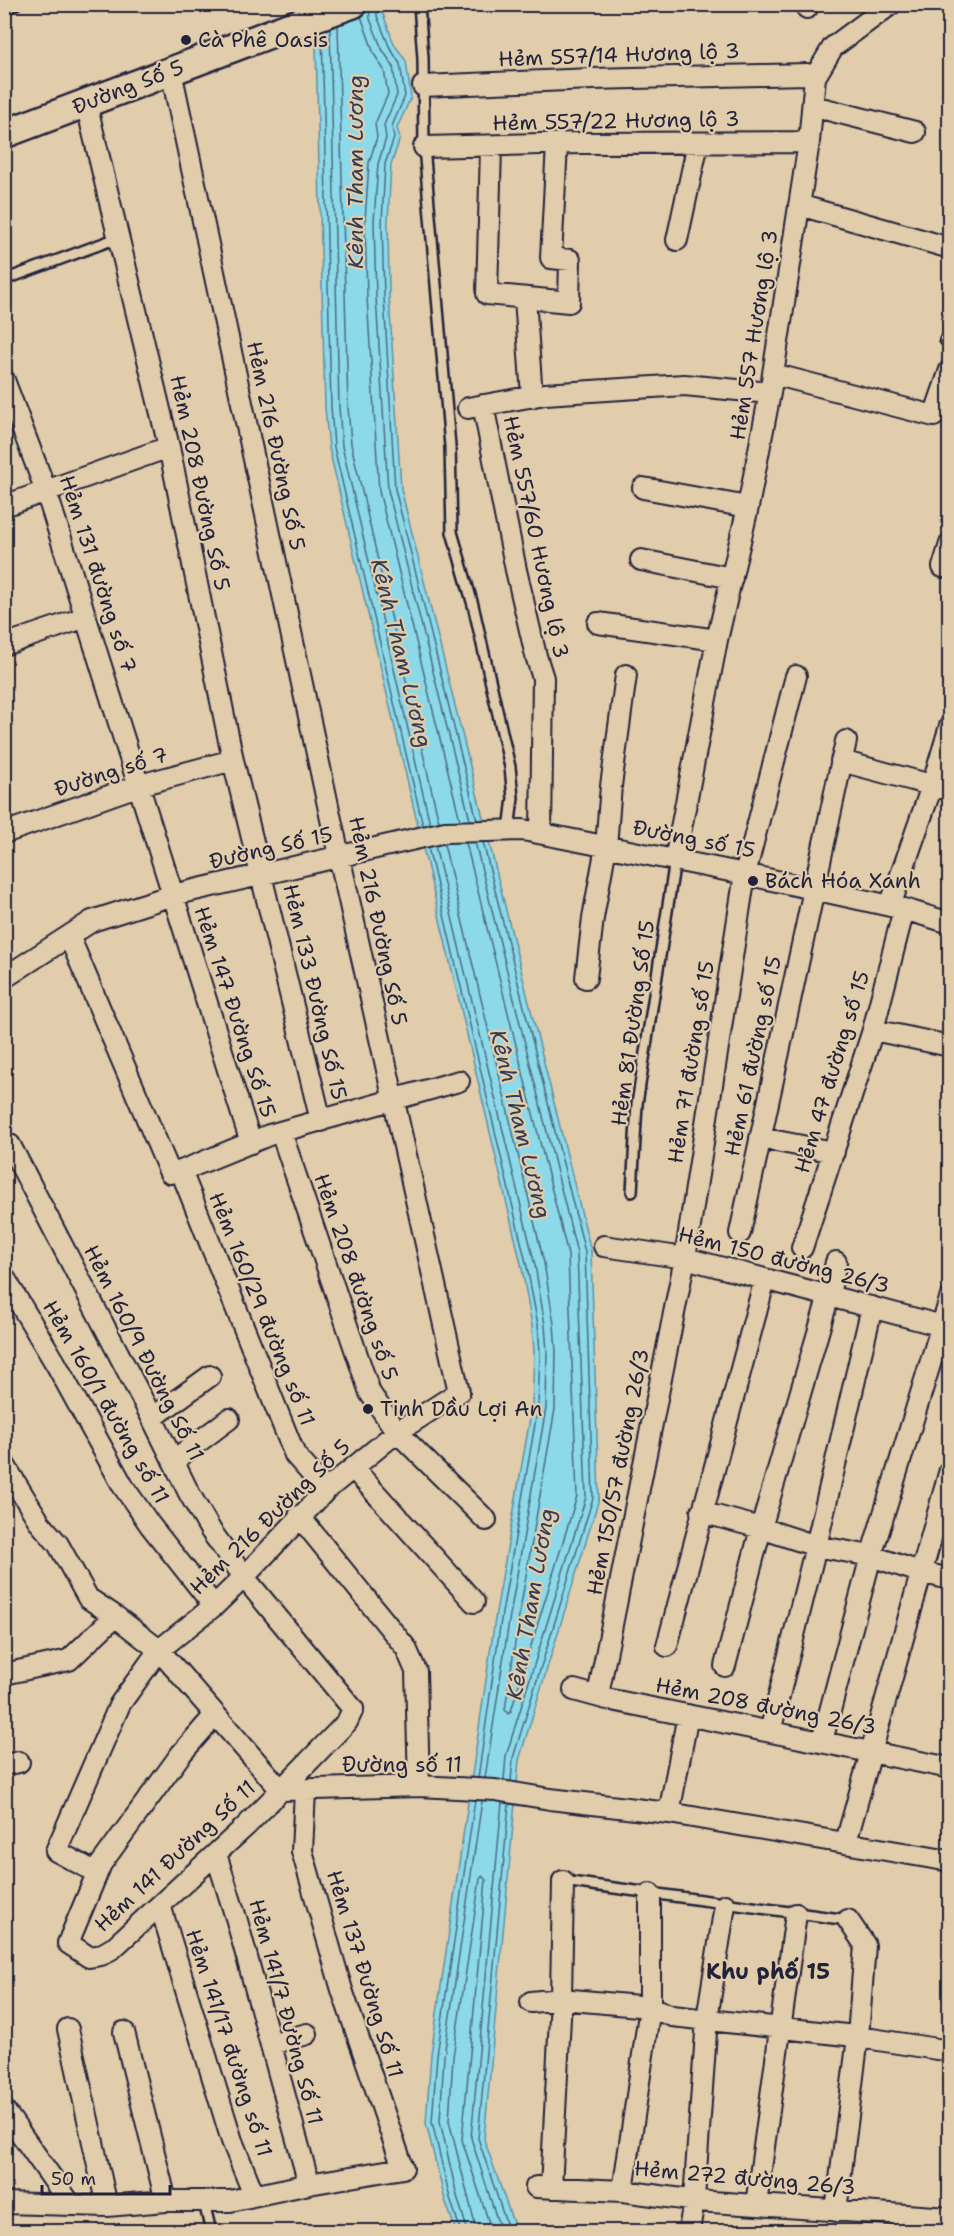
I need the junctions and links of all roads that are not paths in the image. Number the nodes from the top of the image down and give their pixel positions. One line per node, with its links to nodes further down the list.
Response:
1 (16, 4): 5 (lane)
2 (353, 4): 6 (street, Đường Số 5)
3 (419, 4): 8 (lane)
4 (891, 4): 7 (street, Hẻm 557 Hương lộ 3)
5 (4, 9)
6 (171, 71): 9 (street, Đường Số 5); 53 (street, Hẻm 216 Đường Số 5)
7 (815, 76): 8 (street, Hẻm 557/14 Hương lộ 3); 10 (street, Hẻm 557 Hương lộ 3)
8 (423, 86): 16 (lane)
9 (86, 103): 12 (street, Đường Số 5); 19 (street, Hẻm 208 Đường Số 5)
10 (813, 106): 11 (street); 13 (street, Hẻm 557 Hương lộ 3)
11 (915, 132)
12 (4, 134)
13 (809, 142): 14 (street, Hẻm 557/22 Hương lộ 3); 18 (street, Hẻm 557 Hương lộ 3)
14 (698, 143): 15 (street, Hẻm 557/22 Hương lộ 3); 20 (street)
15 (557, 144): 17 (street, Hẻm 557/22 Hương lộ 3); 23 (street)
16 (424, 147): 17 (street, Hẻm 557/22 Hương lộ 3); 49 (lane)
17 (491, 147): 23 (street)
18 (800, 205): 21 (street); 26 (street, Hẻm 557 Hương lộ 3)
19 (120, 237): 22 (lane); 28 (street, Hẻm 208 Đường Số 5)
20 (677, 240)
21 (950, 248)
22 (4, 280)
23 (525, 298): 27 (street)
24 (950, 370): 26 (street, Hẻm 557/60 Hương lộ 3)
25 (4, 380): 30 (street, Hẻm 131 đường số 7)
26 (772, 384): 27 (street, Hẻm 557/60 Hương lộ 3); 32 (street, Hẻm 557 Hương lộ 3)
27 (532, 397): 51 (street, Hẻm 557/60 Hương lộ 3)
28 (169, 447): 30 (street); 45 (street, Hẻm 208 Đường Số 5)
29 (643, 488): 32 (street)
30 (46, 491): 31 (street); 37 (street, Hẻm 131 đường số 7)
31 (4, 506)
32 (748, 507): 36 (street, Hẻm 557 Hương lộ 3)
33 (950, 544): 35 (street)
34 (641, 560): 36 (street)
35 (943, 567)
36 (732, 578): 39 (street, Hẻm 557 Hương lộ 3)
37 (86, 617): 40 (street); 47 (street, Hẻm 131 đường số 7)
38 (598, 623): 39 (street)
39 (717, 640): 54 (street, Hẻm 557 Hương lộ 3)
40 (4, 645)
41 (626, 675): 52 (street)
42 (796, 676): 56 (street, Hẻm 71 đường số 15)
43 (950, 726): 48 (street, Hẻm 47 đường số 15)
44 (846, 741): 46 (street, Hẻm 61 đường số 15)
45 (233, 760): 47 (street, Đường số 7); 55 (street, Hẻm 208 Đường Số 5)
46 (841, 761): 48 (street); 57 (street, Hẻm 61 đường số 15)
47 (140, 785): 50 (street, Đường số 7); 58 (street, Hẻm 131 đường số 7)
48 (941, 788): 59 (street, Hẻm 47 đường số 15)
49 (503, 831): 51 (street, Đường số 15); 53 (street, Đường Số 15)
50 (4, 833)
51 (541, 833): 52 (street, Đường số 15)
52 (606, 846): 54 (street, Đường số 15); 63 (street)
53 (340, 857): 55 (street, Đường Số 15); 67 (street, Hẻm 216 Đường Số 5)
54 (675, 860): 56 (street, Đường số 15); 75 (lane, Hẻm 81 Đường Số 15)
55 (262, 874): 58 (street, Đường Số 15); 68 (street, Hẻm 133 Đường Số 15)
56 (745, 874): 57 (street, Đường số 15); 79 (street, Hẻm 71 đường số 15)
57 (812, 889): 59 (street, Đường số 15); 70 (street, Hẻm 61 đường số 15)
58 (172, 895): 61 (street, Đường Số 15); 71 (street, Hẻm 147 Đường Số 15)
59 (897, 908): 60 (street, Đường số 15); 64 (street, Hẻm 47 đường số 15)
60 (950, 923)
61 (69, 936): 62 (street); 74 (street, Hẻm 160/29 đường số 11)
62 (4, 978)
63 (586, 978)
64 (873, 1030): 65 (street); 73 (street, Hẻm 47 đường số 15)
65 (950, 1046)
66 (459, 1081): 67 (street)
67 (392, 1100): 68 (street); 90 (street, Hẻm 216 Đường Số 5)
68 (321, 1121): 69 (street)
69 (281, 1132): 71 (street); 90 (street, Hẻm 208 đường số 5)
70 (760, 1138): 73 (street); 76 (street, Hẻm 61 đường số 15)
71 (252, 1143): 74 (street)
72 (10, 1145): 88 (street, Hẻm 160/9 Đường Số 11)
73 (834, 1152): 78 (street, Hẻm 47 đường số 15)
74 (176, 1172): 95 (street, Hẻm 160/29 đường số 11)
75 (632, 1192)
76 (740, 1233)
77 (604, 1246): 79 (street, Hẻm 150 đường 26/3)
78 (802, 1248)
79 (685, 1258): 82 (street, Hẻm 150 đường 26/3); 113 (street, Hẻm 150/57 đường 26/3)
80 (836, 1262): 83 (street)
81 (4, 1277): 106 (street, Hẻm 160/1 đường số 11)
82 (765, 1279): 83 (street, Hẻm 150 đường 26/3); 96 (street)
83 (829, 1295): 85 (street, Hẻm 150 đường 26/3); 99 (street)
84 (950, 1299): 86 (street)
85 (872, 1307): 86 (street, Hẻm 150 đường 26/3); 100 (street)
86 (946, 1327): 101 (street)
87 (210, 1376): 88 (street)
88 (152, 1418): 91 (street, Hẻm 160/9 Đường Số 11)
89 (229, 1419): 91 (street)
90 (397, 1432): 93 (street, Hẻm 216 Đường Số 5); 98 (street, Hẻm 208 đường số 5)
91 (173, 1461): 103 (street, Hẻm 160/9 Đường Số 11)
92 (4, 1464): 107 (street)
93 (353, 1468): 95 (street, Hẻm 216 Đường Số 5); 105 (street)
94 (950, 1470): 102 (street)
95 (326, 1490): 97 (street, Hẻm 216 Đường Số 5)
96 (701, 1512): 99 (street); 108 (street)
97 (299, 1516): 103 (street, Hẻm 216 Đường Số 5); 120 (street)
98 (486, 1520)
99 (761, 1528): 100 (street); 110 (street)
100 (816, 1546): 101 (street); 116 (street)
101 (870, 1556): 102 (street); 117 (street)
102 (920, 1572): 104 (street); 118 (street)
103 (244, 1577): 106 (street, Hẻm 216 Đường Số 5); 121 (street, Hẻm 160/9 Đường Số 11)
104 (950, 1579)
105 (474, 1602)
106 (213, 1606): 109 (street, Hẻm 216 Đường Số 5)
107 (116, 1616): 109 (street); 111 (street)
108 (667, 1646)
109 (159, 1650): 114 (street); 127 (street, Hẻm 216 Đường Số 5)
110 (725, 1666)
111 (4, 1674)
112 (574, 1690): 113 (street, Hẻm 208 đường 26/3)
113 (598, 1695): 115 (street, Hẻm 208 đường 26/3)
114 (215, 1715): 121 (street); 127 (street)
115 (688, 1715): 117 (street, Hẻm 208 đường 26/3); 123 (street)
116 (773, 1720)
117 (822, 1741): 118 (street, Hẻm 208 đường 26/3)
118 (872, 1751): 119 (street, Hẻm 208 đường 26/3); 124 (street)
119 (950, 1767)
120 (419, 1786): 122 (street, Đường số 11); 123 (street, Đường số 11)
121 (281, 1790): 122 (street, Đường số 11); 125 (street, Hẻm 141 Đường Số 11)
122 (306, 1791): 146 (street, Hẻm 137 Đường Số 11)
123 (669, 1813): 124 (street, Đường số 11)
124 (846, 1842): 126 (street, Đường số 11)
125 (216, 1854): 130 (street, Hẻm 141 Đường Số 11); 143 (street, Hẻm 141/7 Đường Số 11)
126 (950, 1861)
127 (97, 1873): 130 (street, Hẻm 141 Đường Số 11)
128 (563, 1881): 129 (lane); 134 (street)
129 (650, 1894): 131 (lane); 136 (street)
130 (160, 1905): 148 (street, Hẻm 141/17 đường số 11)
131 (726, 1905): 132 (lane); 137 (street)
132 (795, 1914): 133 (lane); 138 (street)
133 (848, 1920): 142 (street)
134 (561, 1999): 135 (street); 136 (street); 147 (street, Hẻm 272 đường 26/3)
135 (531, 2002)
136 (650, 2007): 137 (street); 147 (street)
137 (707, 2019): 138 (street); 149 (street)
138 (779, 2028): 142 (street); 154 (street)
139 (69, 2030): 155 (street)
140 (124, 2032): 150 (street)
141 (307, 2034): 143 (street)
142 (858, 2037): 144 (street); 156 (street)
143 (271, 2044): 146 (street, Hẻm 141/7 Đường Số 11)
144 (950, 2051)
145 (4, 2110): 153 (street)
146 (309, 2184): 148 (street)
147 (623, 2191): 149 (street, Hẻm 272 đường 26/3)
148 (254, 2195): 151 (street)
149 (694, 2199): 154 (street, Hẻm 272 đường 26/3); 159 (street)
150 (166, 2201): 151 (street); 155 (street)
151 (204, 2202): 158 (lane)
152 (4, 2203): 153 (street)
153 (71, 2205): 155 (street)
154 (756, 2205): 156 (street, Hẻm 272 đường 26/3)
155 (107, 2206)
156 (836, 2211): 157 (street, Hẻm 272 đường 26/3)
157 (950, 2218)
158 (211, 2232)
159 (689, 2232)

